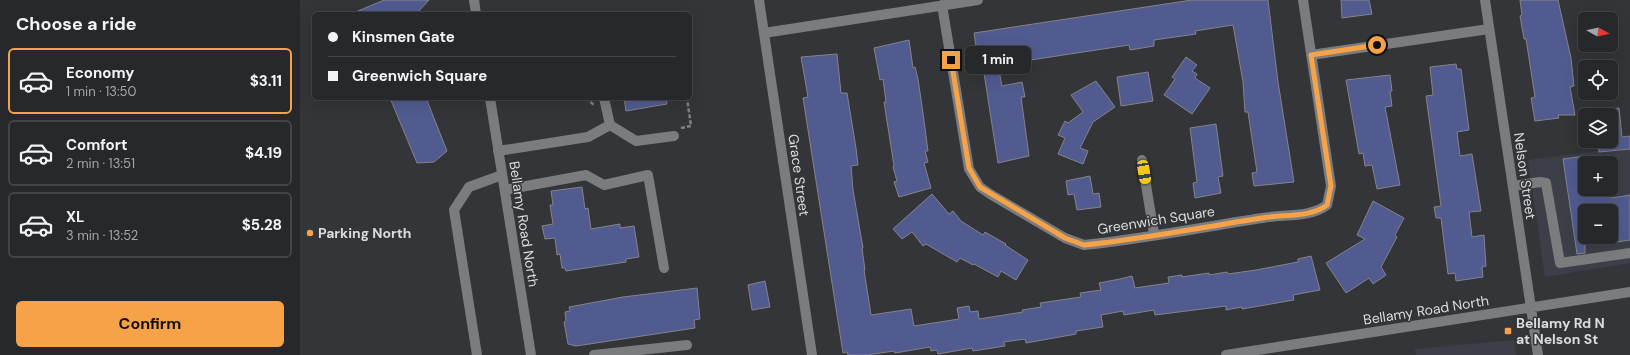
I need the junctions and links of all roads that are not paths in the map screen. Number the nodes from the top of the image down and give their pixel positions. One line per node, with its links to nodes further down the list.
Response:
1 (474, 0): 7 (street)
2 (759, 0): 9 (street, Grace Street)
3 (978, 0): 6 (street)
4 (1303, 0): 10 (street, Greenwich Square)
5 (1485, 0): 8 (street, Nelson Street)
6 (942, 5): 9 (street); 20 (street, Greenwich Square)
7 (476, 12)
8 (1489, 29): 10 (street); 18 (street, Nelson Street)
9 (764, 33): 29 (street, Grace Street)
10 (1311, 55): 20 (street, Greenwich Square)
11 (490, 100): 15 (street, Bellamy Road North)
12 (604, 100): 13 (street)
13 (610, 125): 14 (street); 15 (street)
14 (676, 133)
15 (498, 151): 17 (street, Bellamy Road North)
16 (1142, 160): 20 (street)
17 (502, 175): 19 (street, Bellamy Road North); 26 (street)
18 (1513, 186): 21 (street); 24 (street, Nelson Street)
19 (505, 190): 22 (street); 27 (street, Bellamy Road North)
20 (1154, 234)
21 (1630, 254)
22 (664, 268)
23 (1630, 292): 24 (street, Bellamy Road North)
24 (1531, 308): 30 (street, Bellamy Road North); 31 (street, Nelson Street)
25 (687, 345): 28 (street)
26 (477, 355)
27 (531, 355)
28 (594, 355)
29 (812, 355)
30 (1226, 355)
31 (1538, 355)

